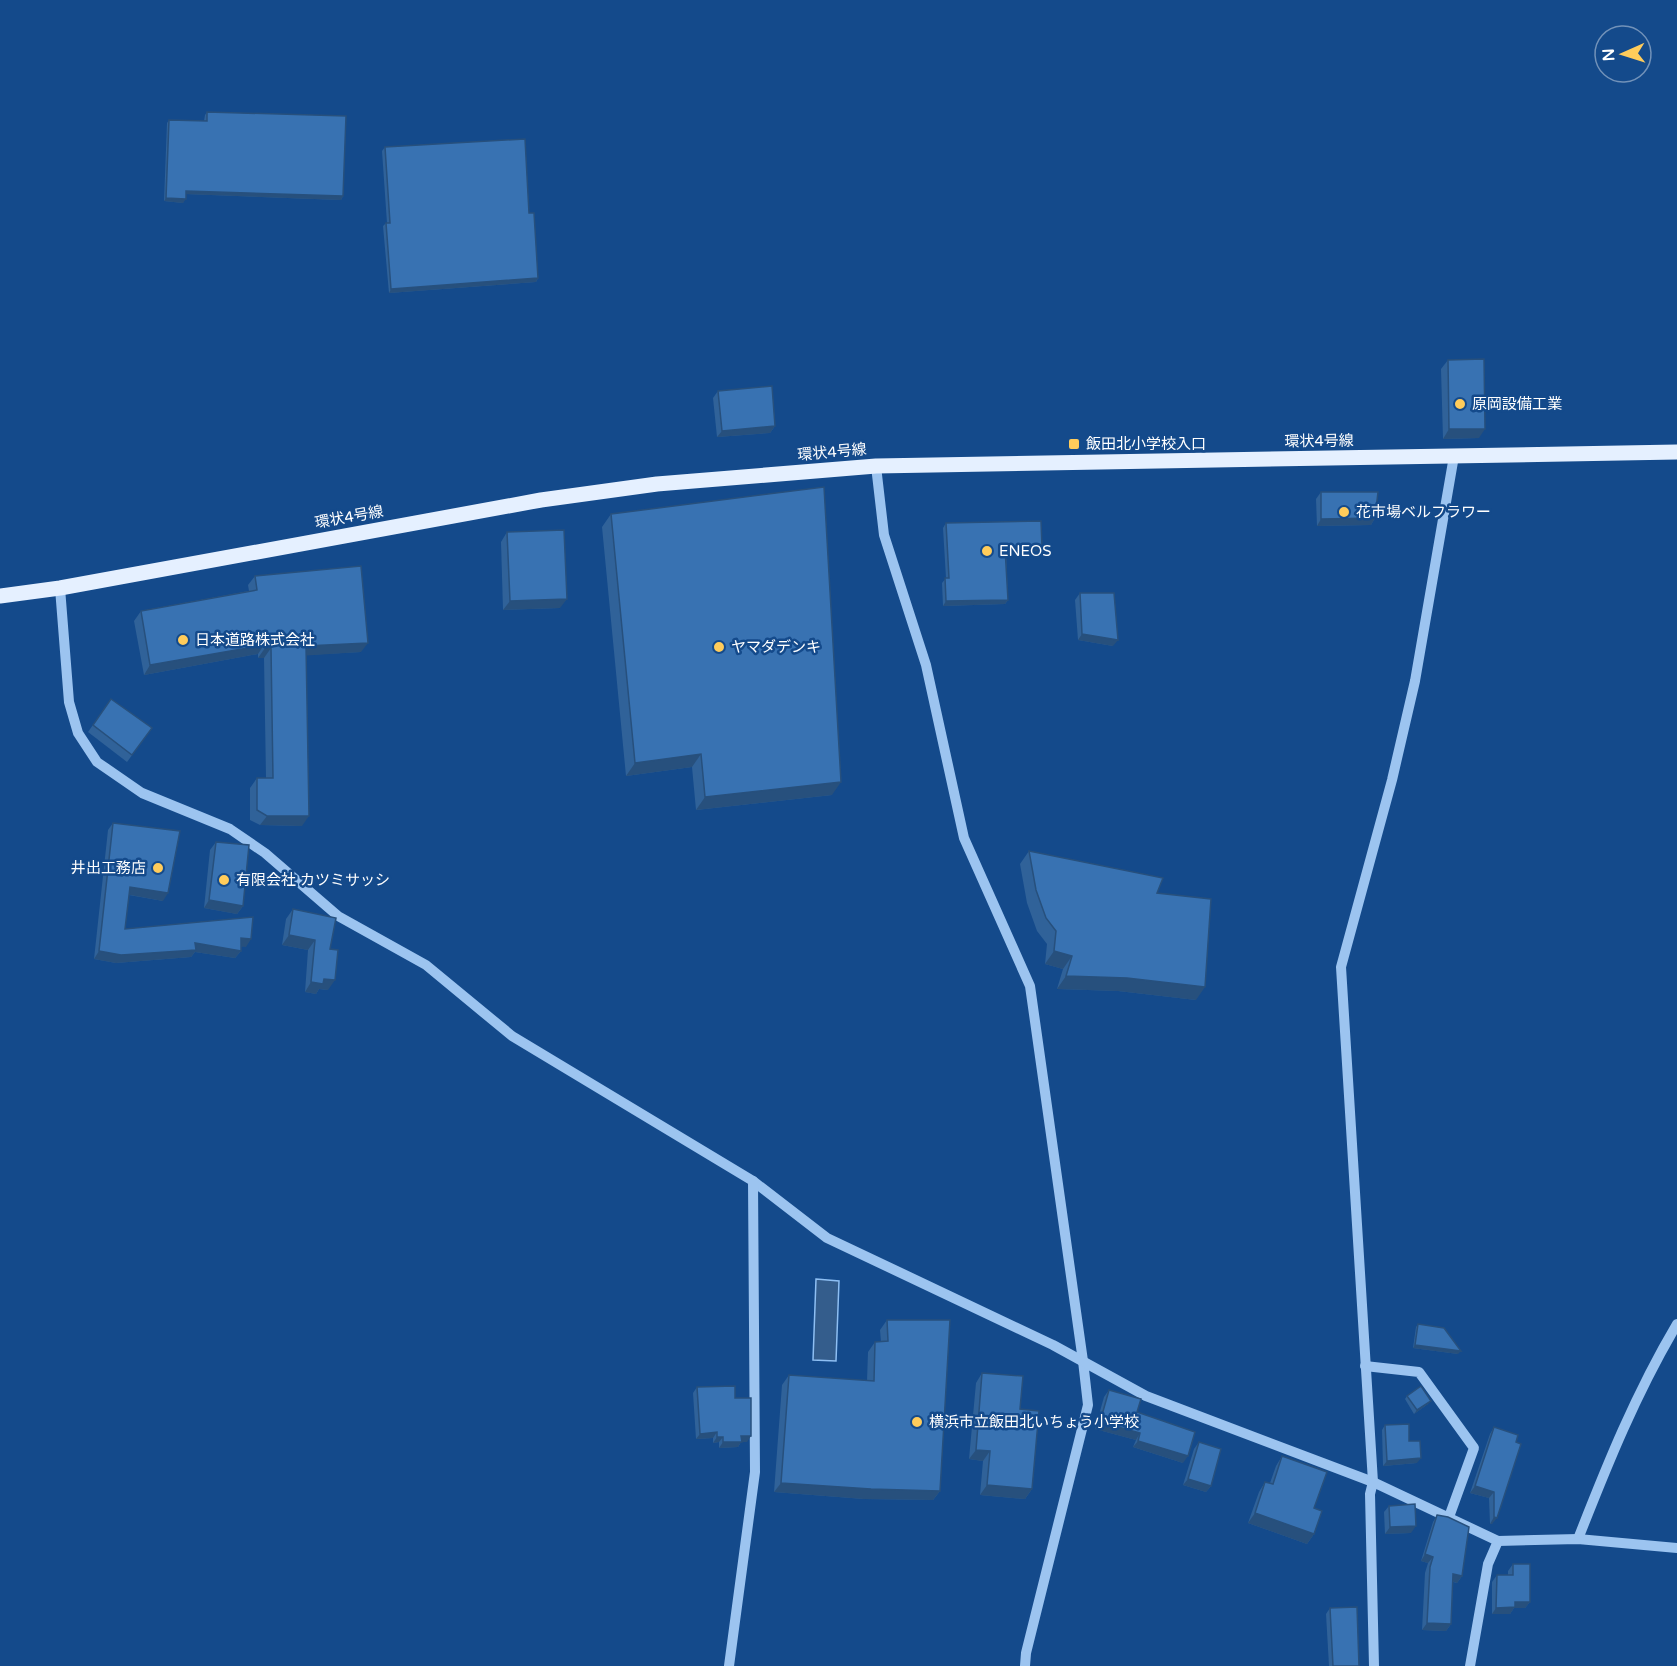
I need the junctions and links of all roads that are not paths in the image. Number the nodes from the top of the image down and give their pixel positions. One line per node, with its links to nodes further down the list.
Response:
1 (1677, 452): 2 (main road, 環状4号線)
2 (1454, 456): 3 (main road, 環状4号線); 9 (street)
3 (876, 466): 4 (main road, 環状4号線); 8 (street)
4 (60, 588): 5 (main road, 環状4号線); 6 (street)
5 (0, 596)
6 (753, 1181): 8 (street); 15 (street)
7 (1677, 1324): 12 (street)
8 (1083, 1361): 10 (street); 16 (street)
9 (1365, 1365): 10 (street); 11 (street)
10 (1373, 1482): 11 (street); 17 (street)
11 (1449, 1517): 13 (street)
12 (1578, 1539): 13 (street); 14 (street)
13 (1498, 1541): 18 (street)
14 (1677, 1548)
15 (729, 1666)
16 (1025, 1666)
17 (1374, 1666)
18 (1470, 1666)

